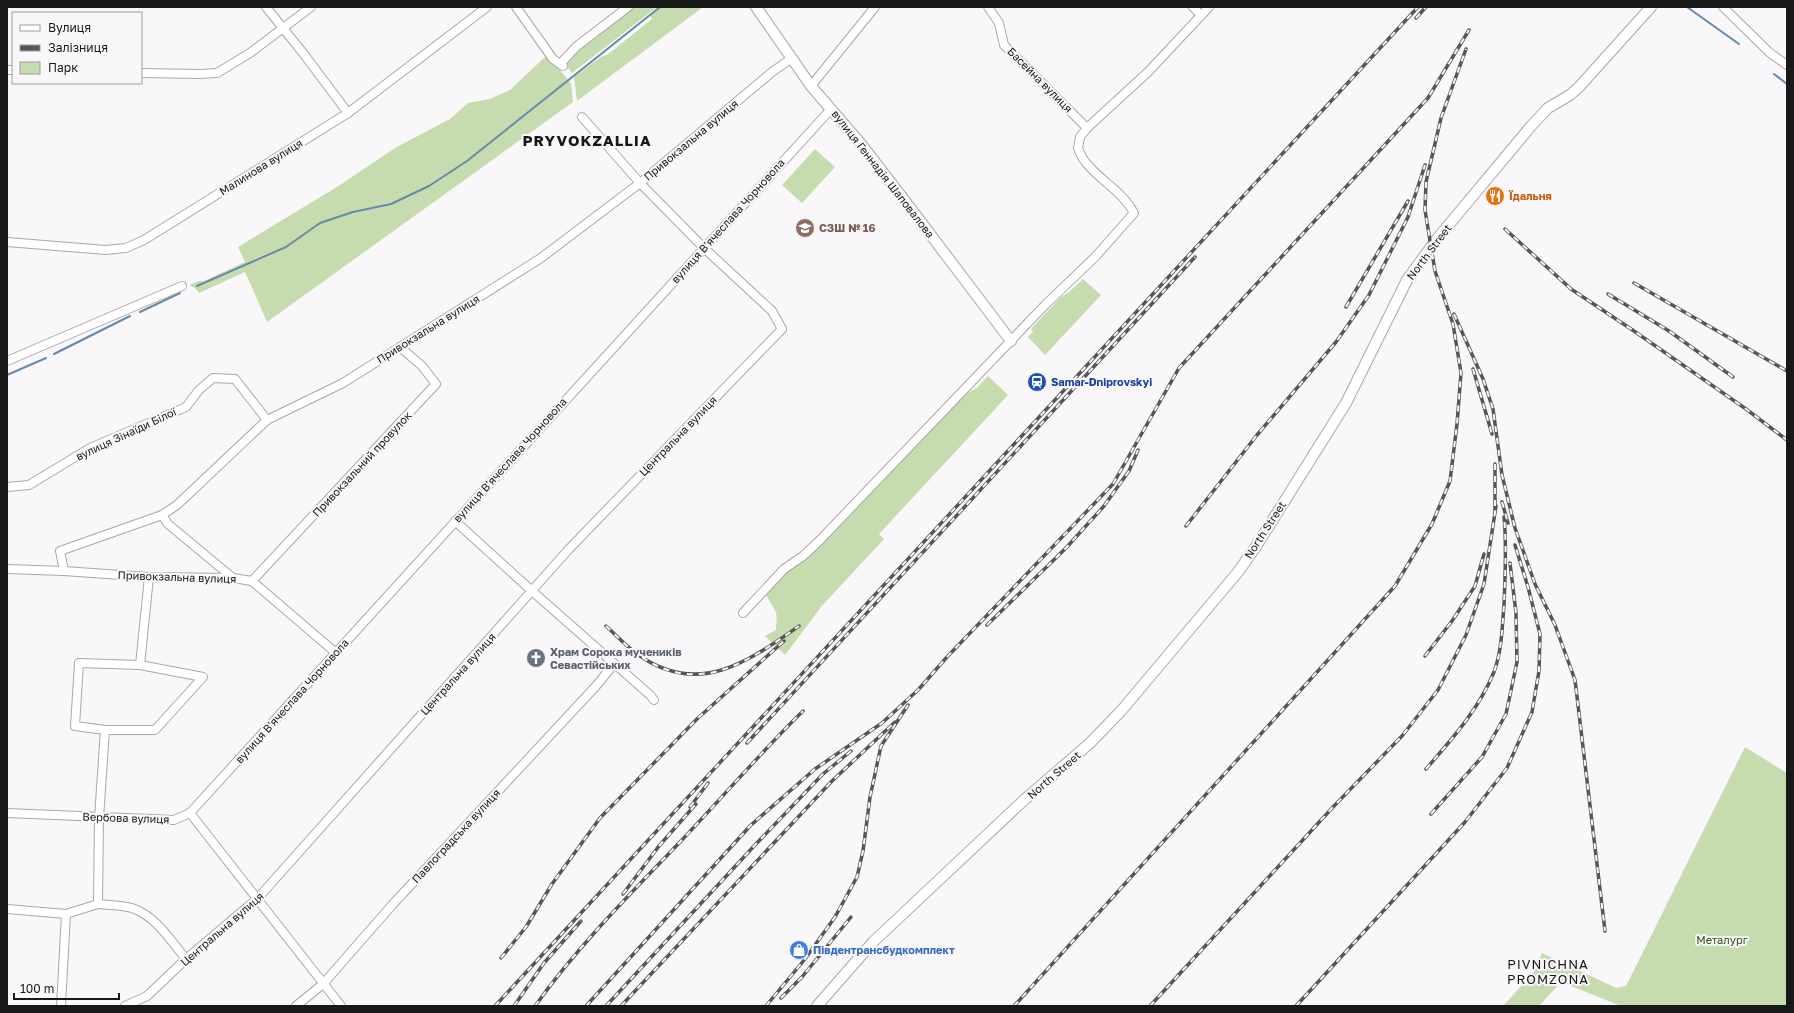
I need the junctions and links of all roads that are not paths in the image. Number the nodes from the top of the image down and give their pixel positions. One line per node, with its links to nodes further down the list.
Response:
1 (266, 7): 14 (street)
2 (311, 7): 14 (street)
3 (487, 7): 20 (street, Малинова вулиця)
4 (516, 7): 5 (street)
5 (628, 7)
6 (756, 7): 15 (street, вулиця Геннадія Шаповалова)
7 (875, 7): 18 (street)
8 (988, 7): 22 (street, Басейна вулиця)
9 (1193, 7): 13 (street)
10 (1209, 7): 13 (street)
11 (1651, 7): 59 (street, North Street)
12 (1723, 7): 16 (street)
13 (1201, 15): 22 (street)
14 (284, 28): 17 (street); 20 (street)
15 (792, 58): 18 (street, вулиця Геннадія Шаповалова); 23 (street, Привокзальна вулиця)
16 (1787, 65)
17 (142, 73)
18 (811, 86): 19 (street, вулиця Геннадія Шаповалова)
19 (831, 109): 25 (street, вулиця В'ячеслава Чорновола); 27 (street, вулиця Геннадія Шаповалова)
20 (348, 113): 24 (street, Малинова вулиця)
21 (582, 118): 23 (street)
22 (1087, 128): 27 (street)
23 (640, 183): 25 (street); 28 (street, Привокзальна вулиця)
24 (7, 242)
25 (704, 248): 33 (street, вулиця В'ячеслава Чорновола); 39 (street, Центральна вулиця)
26 (182, 286): 29 (street)
27 (1011, 341): 40 (street)
28 (400, 347): 30 (street, Привокзальна вулиця); 38 (street, Привокзальний провулок)
29 (7, 361)
30 (267, 420): 31 (street, вулиця Зінаїди Білої); 32 (street, Привокзальна вулиця)
31 (7, 487)
32 (162, 514): 35 (street, Привокзальна вулиця); 37 (street)
33 (454, 521): 39 (street); 41 (street, вулиця В'ячеслава Чорновола)
34 (7, 569): 35 (street, Привокзальна вулиця)
35 (64, 570): 36 (street, Привокзальна вулиця)
36 (149, 577): 37 (street, Привокзальна вулиця); 43 (street)
37 (233, 578): 38 (street, Привокзальна вулиця)
38 (252, 581): 41 (street, Привокзальна вулиця)
39 (532, 591): 42 (street); 49 (street, Центральна вулиця)
40 (743, 613)
41 (336, 653): 47 (street, вулиця В'ячеслава Чорновола)
42 (614, 664): 44 (street); 54 (street, Павлоградська вулиця)
43 (140, 665): 45 (street); 45 (street)
44 (654, 700)
45 (105, 730): 48 (street)
46 (7, 813): 48 (street, Вербова вулиця)
47 (190, 814): 48 (street, Вербова вулиця); 49 (street)
48 (99, 818): 50 (street)
49 (258, 898): 53 (street, Центральна вулиця); 54 (street)
50 (98, 904): 52 (street); 53 (street)
51 (7, 909): 52 (street)
52 (66, 914): 55 (street)
53 (186, 959): 56 (street, Центральна вулиця)
54 (323, 984): 57 (street, Павлоградська вулиця); 58 (street)
55 (61, 1006)
56 (125, 1006)
57 (296, 1006)
58 (342, 1006)
59 (817, 1006)

